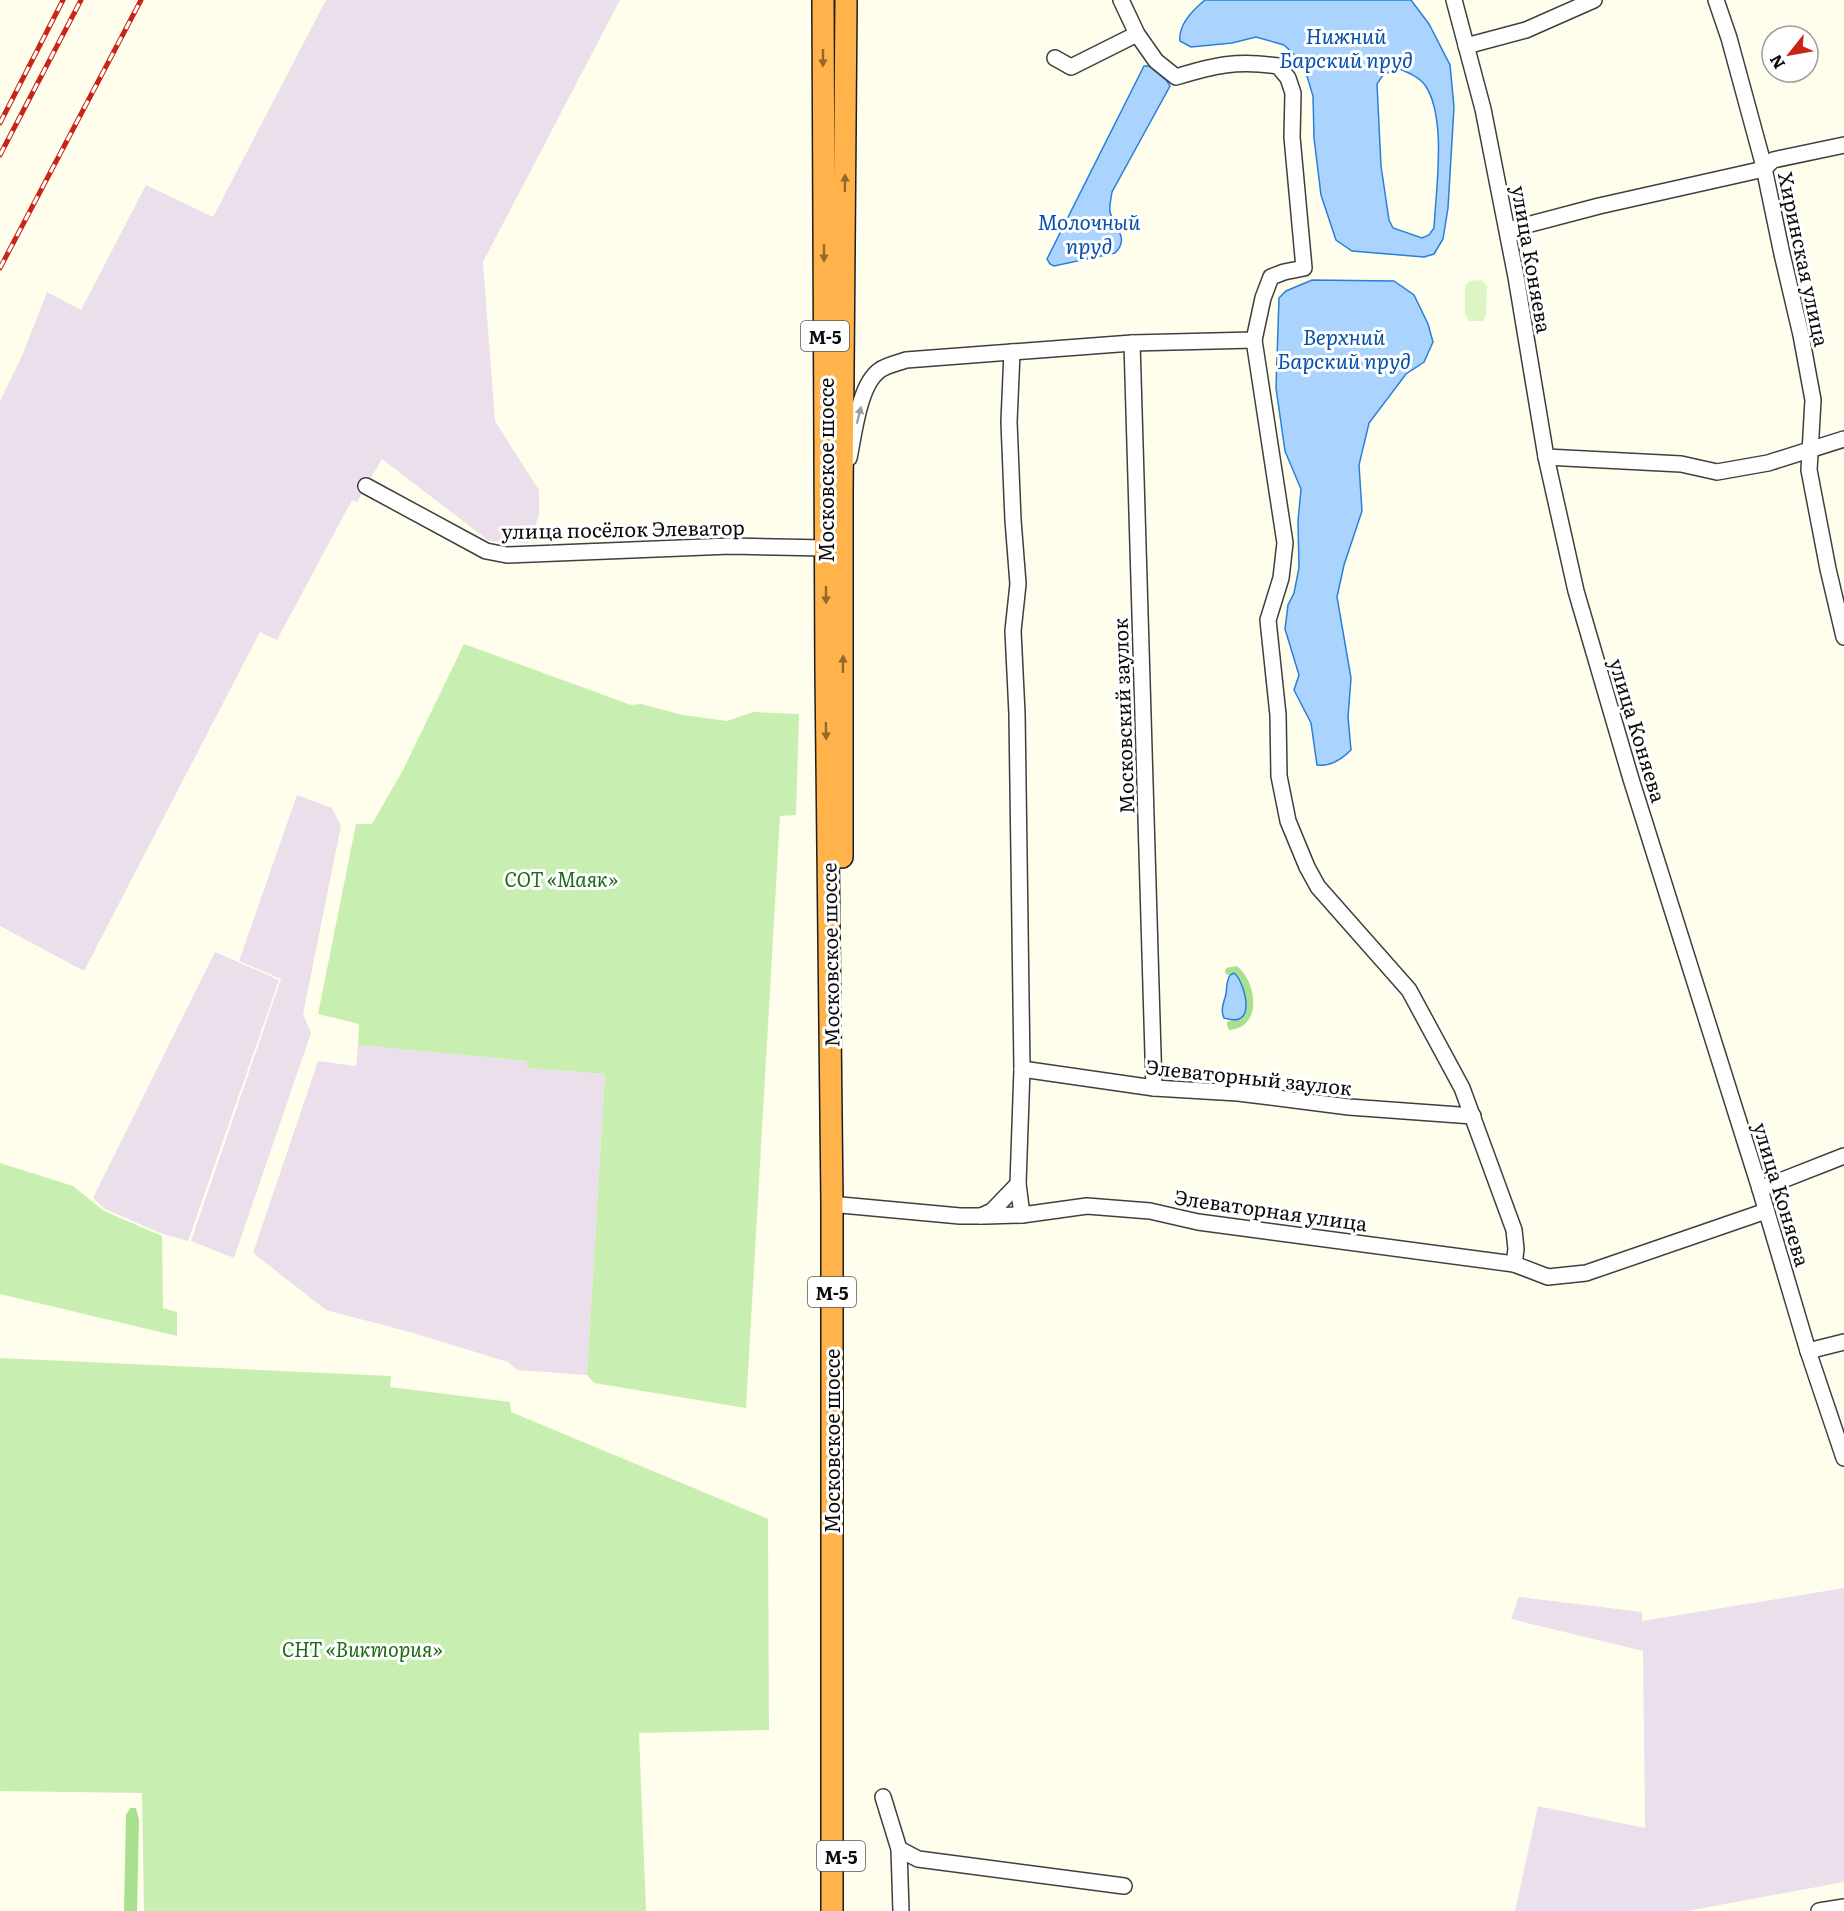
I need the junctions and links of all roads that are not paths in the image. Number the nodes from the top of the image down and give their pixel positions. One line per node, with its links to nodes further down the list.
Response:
1 (823, 0): 21 (highway, Московское шоссе / М-5, one-way to 21)
2 (846, 0): 20 (highway, Московское шоссе / М-5, one-way to 2)
3 (1121, 0): 7 (street)
4 (1454, 0): 8 (street, улица Коняева)
5 (1594, 0): 8 (street)
6 (1716, 0): 11 (street, Хиринская улица)
7 (1137, 34): 9 (street); 13 (street)
8 (1466, 46): 12 (street, улица Коняева)
9 (1055, 58)
10 (1844, 145): 11 (street)
11 (1764, 169): 12 (street); 17 (street, Хиринская улица)
12 (1508, 230): 18 (street, улица Коняева)
13 (1254, 340): 14 (street); 25 (street)
14 (1132, 344): 15 (street); 24 (street, Московский заулок)
15 (1012, 352): 20 (street, one-way to 15); 23 (street)
16 (1844, 439): 17 (street)
17 (1810, 451): 18 (street); 22 (street, Хиринская улица)
18 (1546, 457): 28 (street, улица Коняева)
19 (366, 486): 21 (street, улица посёлок Элеватор)
20 (842, 493): 29 (highway, Московское шоссе / М-5, one-way to 20)
21 (826, 548): 41 (highway, Московское шоссе / М-5, one-way to 41)
22 (1844, 637)
23 (1023, 1069): 24 (street, Элеваторный заулок); 27 (street)
24 (1154, 1088): 25 (street, Элеваторный заулок)
25 (1473, 1116): 33 (street)
26 (1844, 1156): 28 (street)
27 (1018, 1184): 31 (street); 32 (street)
28 (1760, 1189): 30 (street, улица Коняева)
29 (841, 1205): 32 (street, Элеваторная улица); 42 (highway, Московское шоссе / М-5)
30 (1766, 1210): 33 (street, Элеваторная улица); 35 (street, улица Коняева)
31 (1022, 1215): 32 (street, Элеваторная улица); 33 (street, Элеваторная улица)
32 (981, 1216)
33 (1514, 1264)
34 (1844, 1342): 35 (street)
35 (1808, 1351): 36 (street, улица Коняева)
36 (1844, 1458)
37 (883, 1797): 38 (street)
38 (899, 1849): 39 (street); 43 (street)
39 (1124, 1886)
40 (1844, 1907): 44 (street)
41 (832, 1911)
42 (841, 1911)
43 (901, 1911)
44 (1819, 1911)

